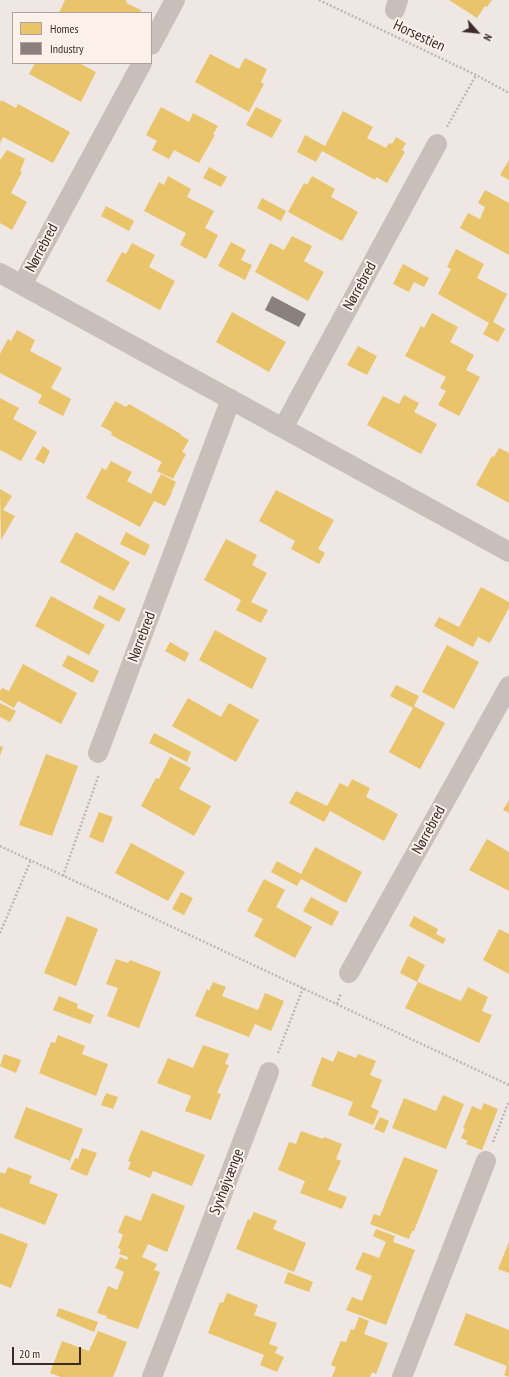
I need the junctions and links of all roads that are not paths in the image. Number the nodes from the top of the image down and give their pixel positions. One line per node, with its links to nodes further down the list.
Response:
1 (175, 0): 2 (street)
2 (152, 43)
3 (141, 64): 6 (street, Nørrebred)
4 (437, 144): 8 (street, Nørrebred)
5 (0, 273): 6 (street, Nørrebred)
6 (22, 285): 7 (street, Nørrebred)
7 (231, 399): 8 (street, Nørrebred); 11 (street, Nørrebred)
8 (283, 428): 9 (street, Nørrebred)
9 (509, 552)
10 (509, 686): 12 (street, Nørrebred)
11 (98, 753)
12 (349, 973)
13 (269, 1072): 15 (street, Syvhøjvænge)
14 (486, 1161): 16 (street)
15 (152, 1377)
16 (402, 1377)

